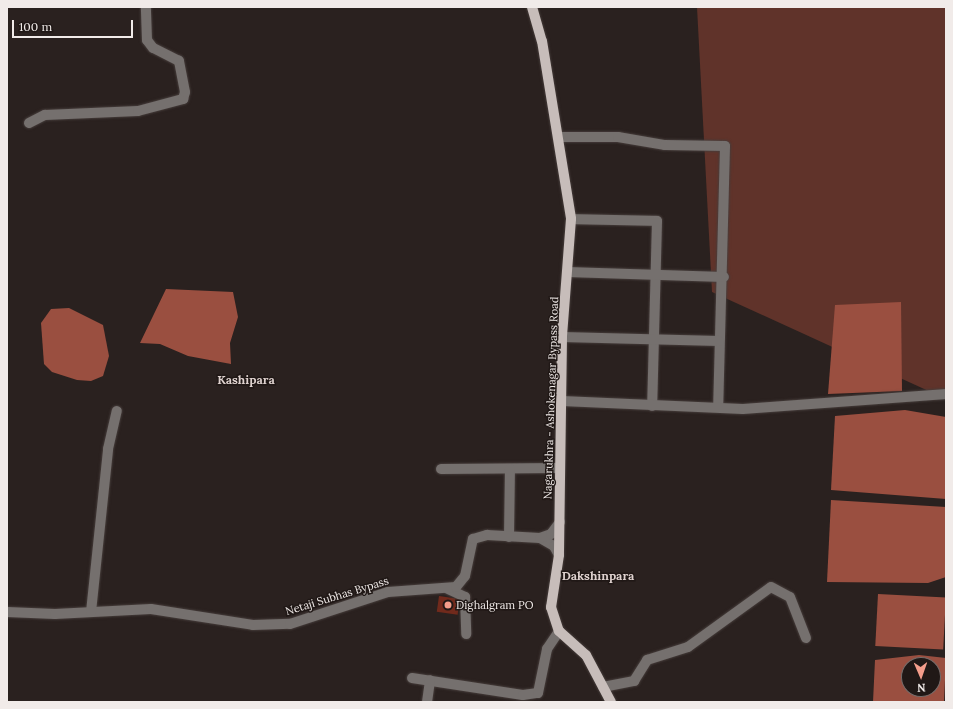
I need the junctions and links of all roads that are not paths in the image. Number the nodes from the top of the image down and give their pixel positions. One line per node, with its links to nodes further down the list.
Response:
1 (146, 7): 3 (street)
2 (532, 7): 4 (main road, Nagarukhra - Ashokenagar Bypass Road)
3 (29, 123)
4 (559, 137): 5 (main road, Nagarukhra - Ashokenagar Bypass Road); 8 (street)
5 (571, 219): 6 (main road, Nagarukhra - Ashokenagar Bypass Road); 7 (street)
6 (567, 272): 7 (street); 9 (main road, Nagarukhra - Ashokenagar Bypass Road)
7 (654, 274): 8 (street); 10 (street)
8 (724, 277): 11 (street)
9 (562, 337): 10 (street); 13 (main road, Nagarukhra - Ashokenagar Bypass Road)
10 (654, 339): 11 (street); 14 (street)
11 (719, 341): 15 (street)
12 (946, 394): 15 (street)
13 (562, 400): 14 (street); 19 (main road, Nagarukhra - Ashokenagar Bypass Road)
14 (652, 406): 15 (street)
15 (718, 407)
16 (117, 411): 26 (street)
17 (441, 468): 18 (street)
18 (510, 468): 19 (street); 21 (street)
19 (560, 468): 20 (main road, Nagarukhra - Ashokenagar Bypass Road)
20 (560, 522): 22 (street); 23 (main road, Nagarukhra - Ashokenagar Bypass Road)
21 (509, 537): 22 (street); 24 (street)
22 (540, 538): 23 (street)
23 (559, 554): 27 (main road, Nagarukhra - Ashokenagar Bypass Road)
24 (448, 589): 26 (street, Netaji Subhas Bypass); 28 (street)
25 (7, 612): 26 (street, Netaji Subhas Bypass)
26 (91, 612)
27 (559, 631): 31 (street); 32 (main road, Nagarukhra - Ashokenagar Bypass Road)
28 (466, 634)
29 (806, 638): 32 (street)
30 (412, 678): 31 (street)
31 (430, 680): 33 (street)
32 (603, 687): 34 (main road, Nagarukhra - Ashokenagar Bypass Road)
33 (427, 702)
34 (611, 702)

